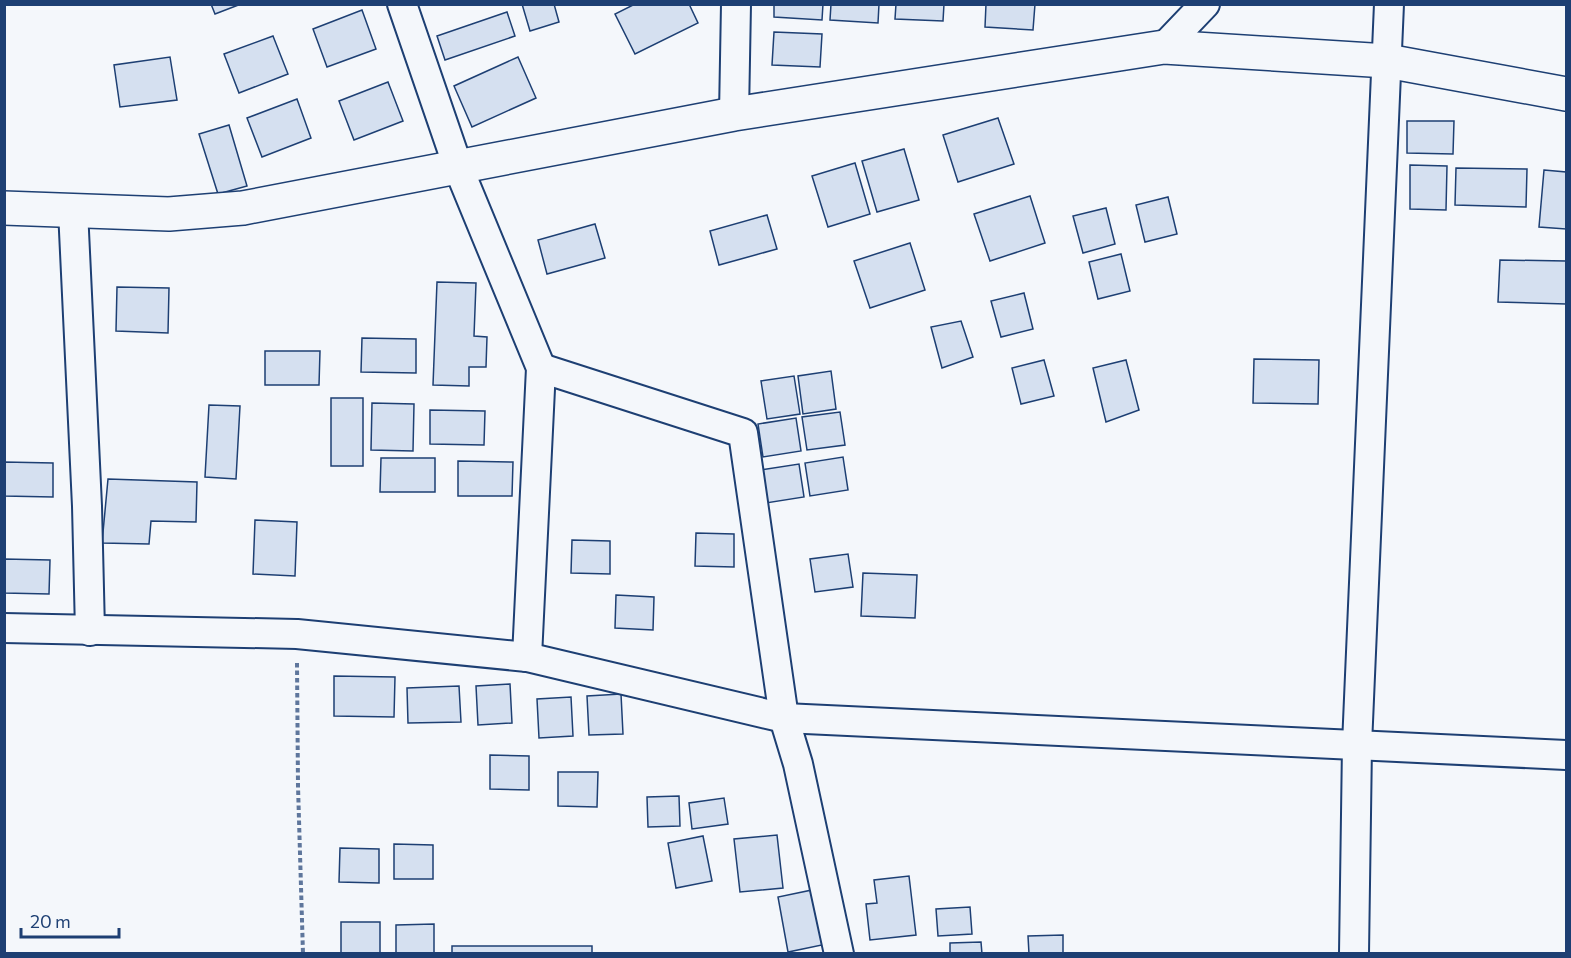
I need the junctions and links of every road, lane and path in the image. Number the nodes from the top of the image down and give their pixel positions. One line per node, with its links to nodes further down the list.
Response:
1 (402, 4): 9 (street)
2 (736, 4): 8 (street)
3 (1206, 4): 5 (street)
4 (1389, 4): 6 (street)
5 (1164, 47): 6 (street); 8 (street)
6 (1387, 62): 7 (street); 18 (street)
7 (1566, 94)
8 (734, 114): 9 (street)
9 (458, 167): 11 (street); 12 (street)
10 (4, 208): 11 (street)
11 (73, 210): 14 (street)
12 (541, 368): 16 (street); 17 (street)
13 (4, 628): 14 (street)
14 (90, 631): 15 (street)
15 (297, 634): 16 (street); 20 (path)
16 (527, 657): 17 (street)
17 (784, 718): 18 (street); 21 (street)
18 (1357, 745): 19 (street); 22 (street)
19 (1566, 755)
20 (303, 954)
21 (839, 954)
22 (1354, 954)

